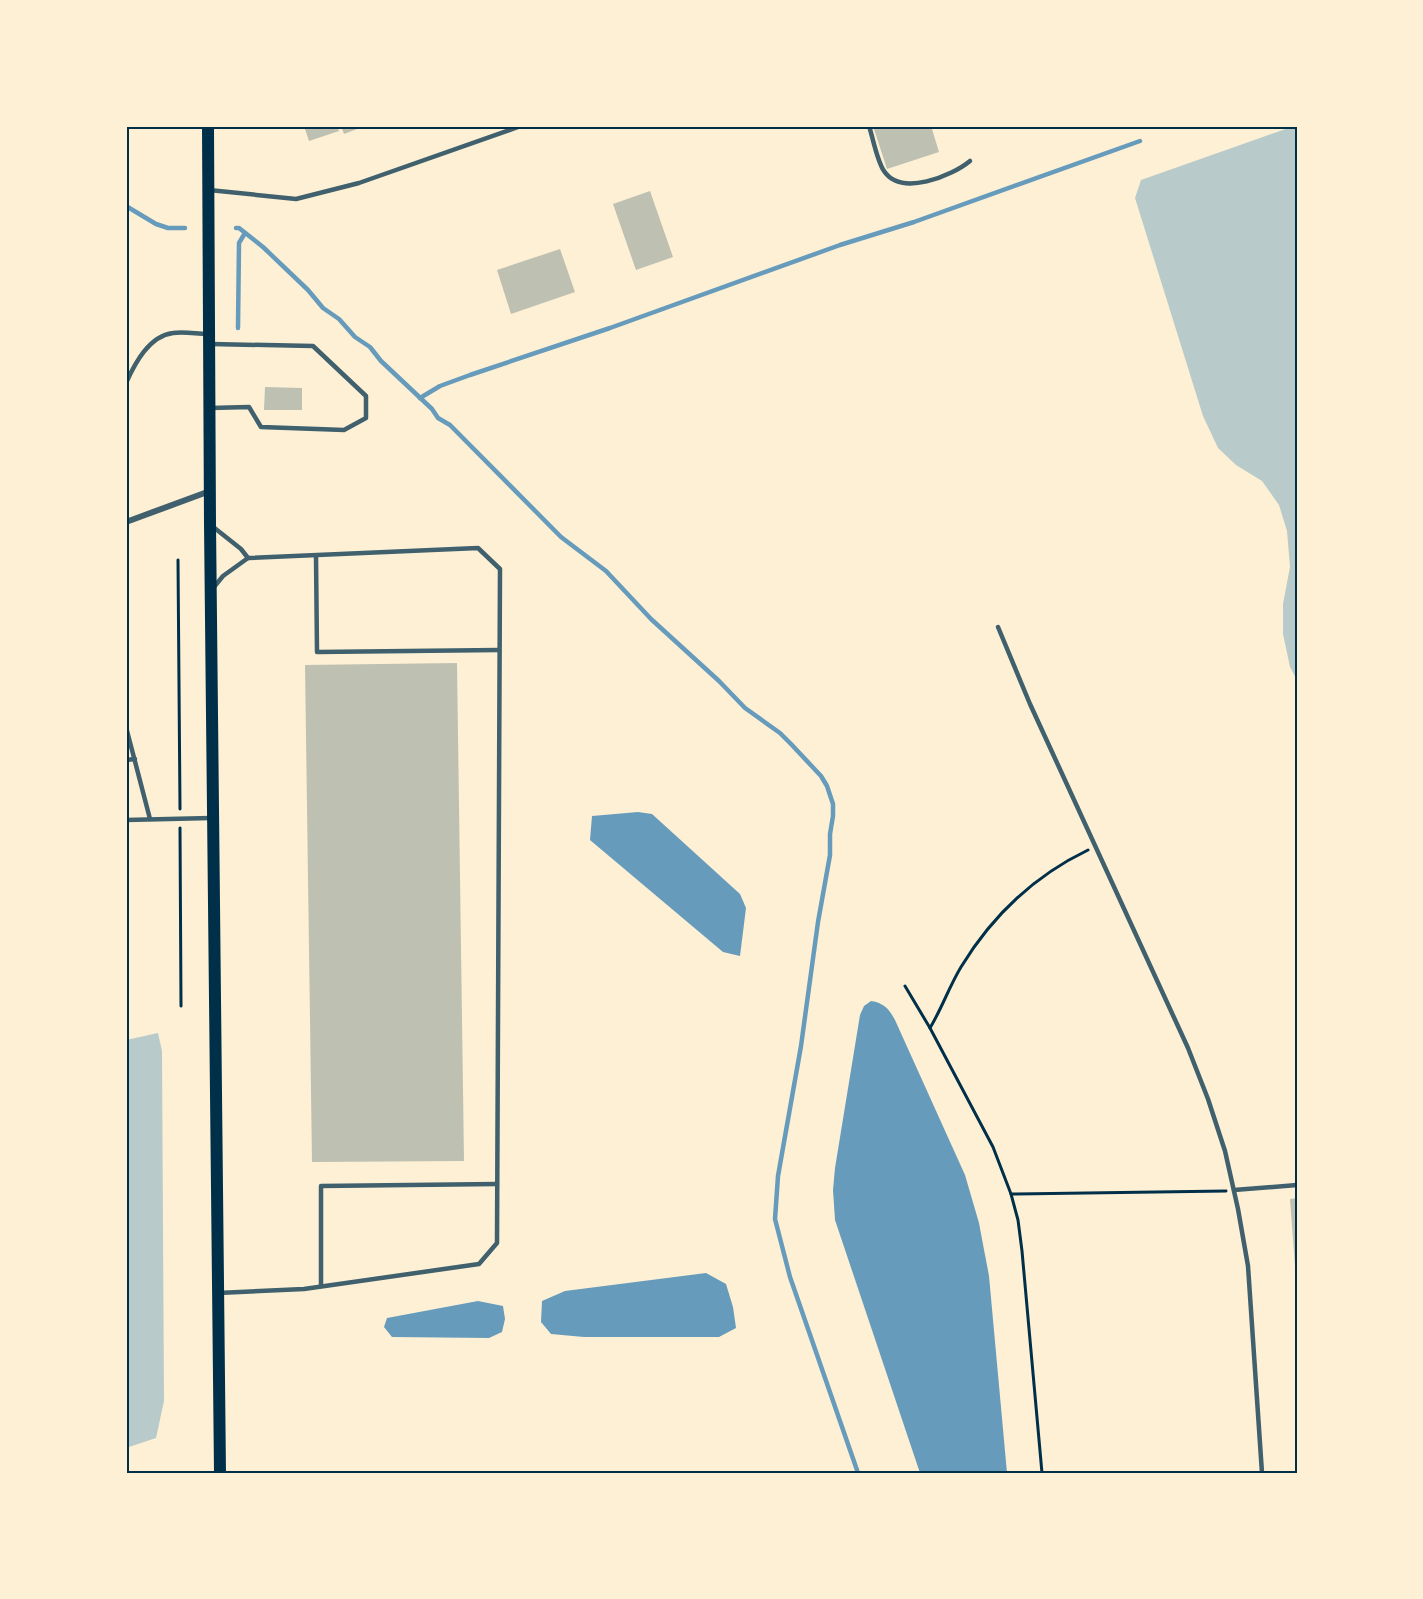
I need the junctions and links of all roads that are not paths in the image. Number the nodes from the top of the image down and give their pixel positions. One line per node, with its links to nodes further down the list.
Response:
1 (208, 126): 5 (main road)
2 (521, 126): 5 (lane)
3 (869, 126): 4 (lane)
4 (970, 162)
5 (209, 190): 6 (main road)
6 (210, 339): 7 (lane); 8 (main road); 8 (lane)
7 (126, 383)
8 (210, 408): 9 (main road)
9 (210, 491): 10 (street); 11 (main road)
10 (126, 522)
11 (210, 524): 13 (lane); 14 (main road)
12 (316, 556): 13 (lane); 16 (lane); 16 (lane)
13 (248, 558): 14 (lane)
14 (212, 589): 20 (main road)
15 (998, 627): 25 (lane)
16 (499, 650): 23 (lane)
17 (126, 727): 18 (lane)
18 (135, 759): 19 (lane); 21 (lane)
19 (126, 760)
20 (214, 818): 21 (lane); 27 (main road)
21 (150, 819): 22 (lane)
22 (126, 820)
23 (497, 1184): 26 (lane); 26 (lane)
24 (1297, 1185): 25 (lane)
25 (1234, 1190): 29 (lane)
26 (321, 1286): 27 (lane)
27 (218, 1293): 28 (main road)
28 (220, 1473)
29 (1262, 1473)

